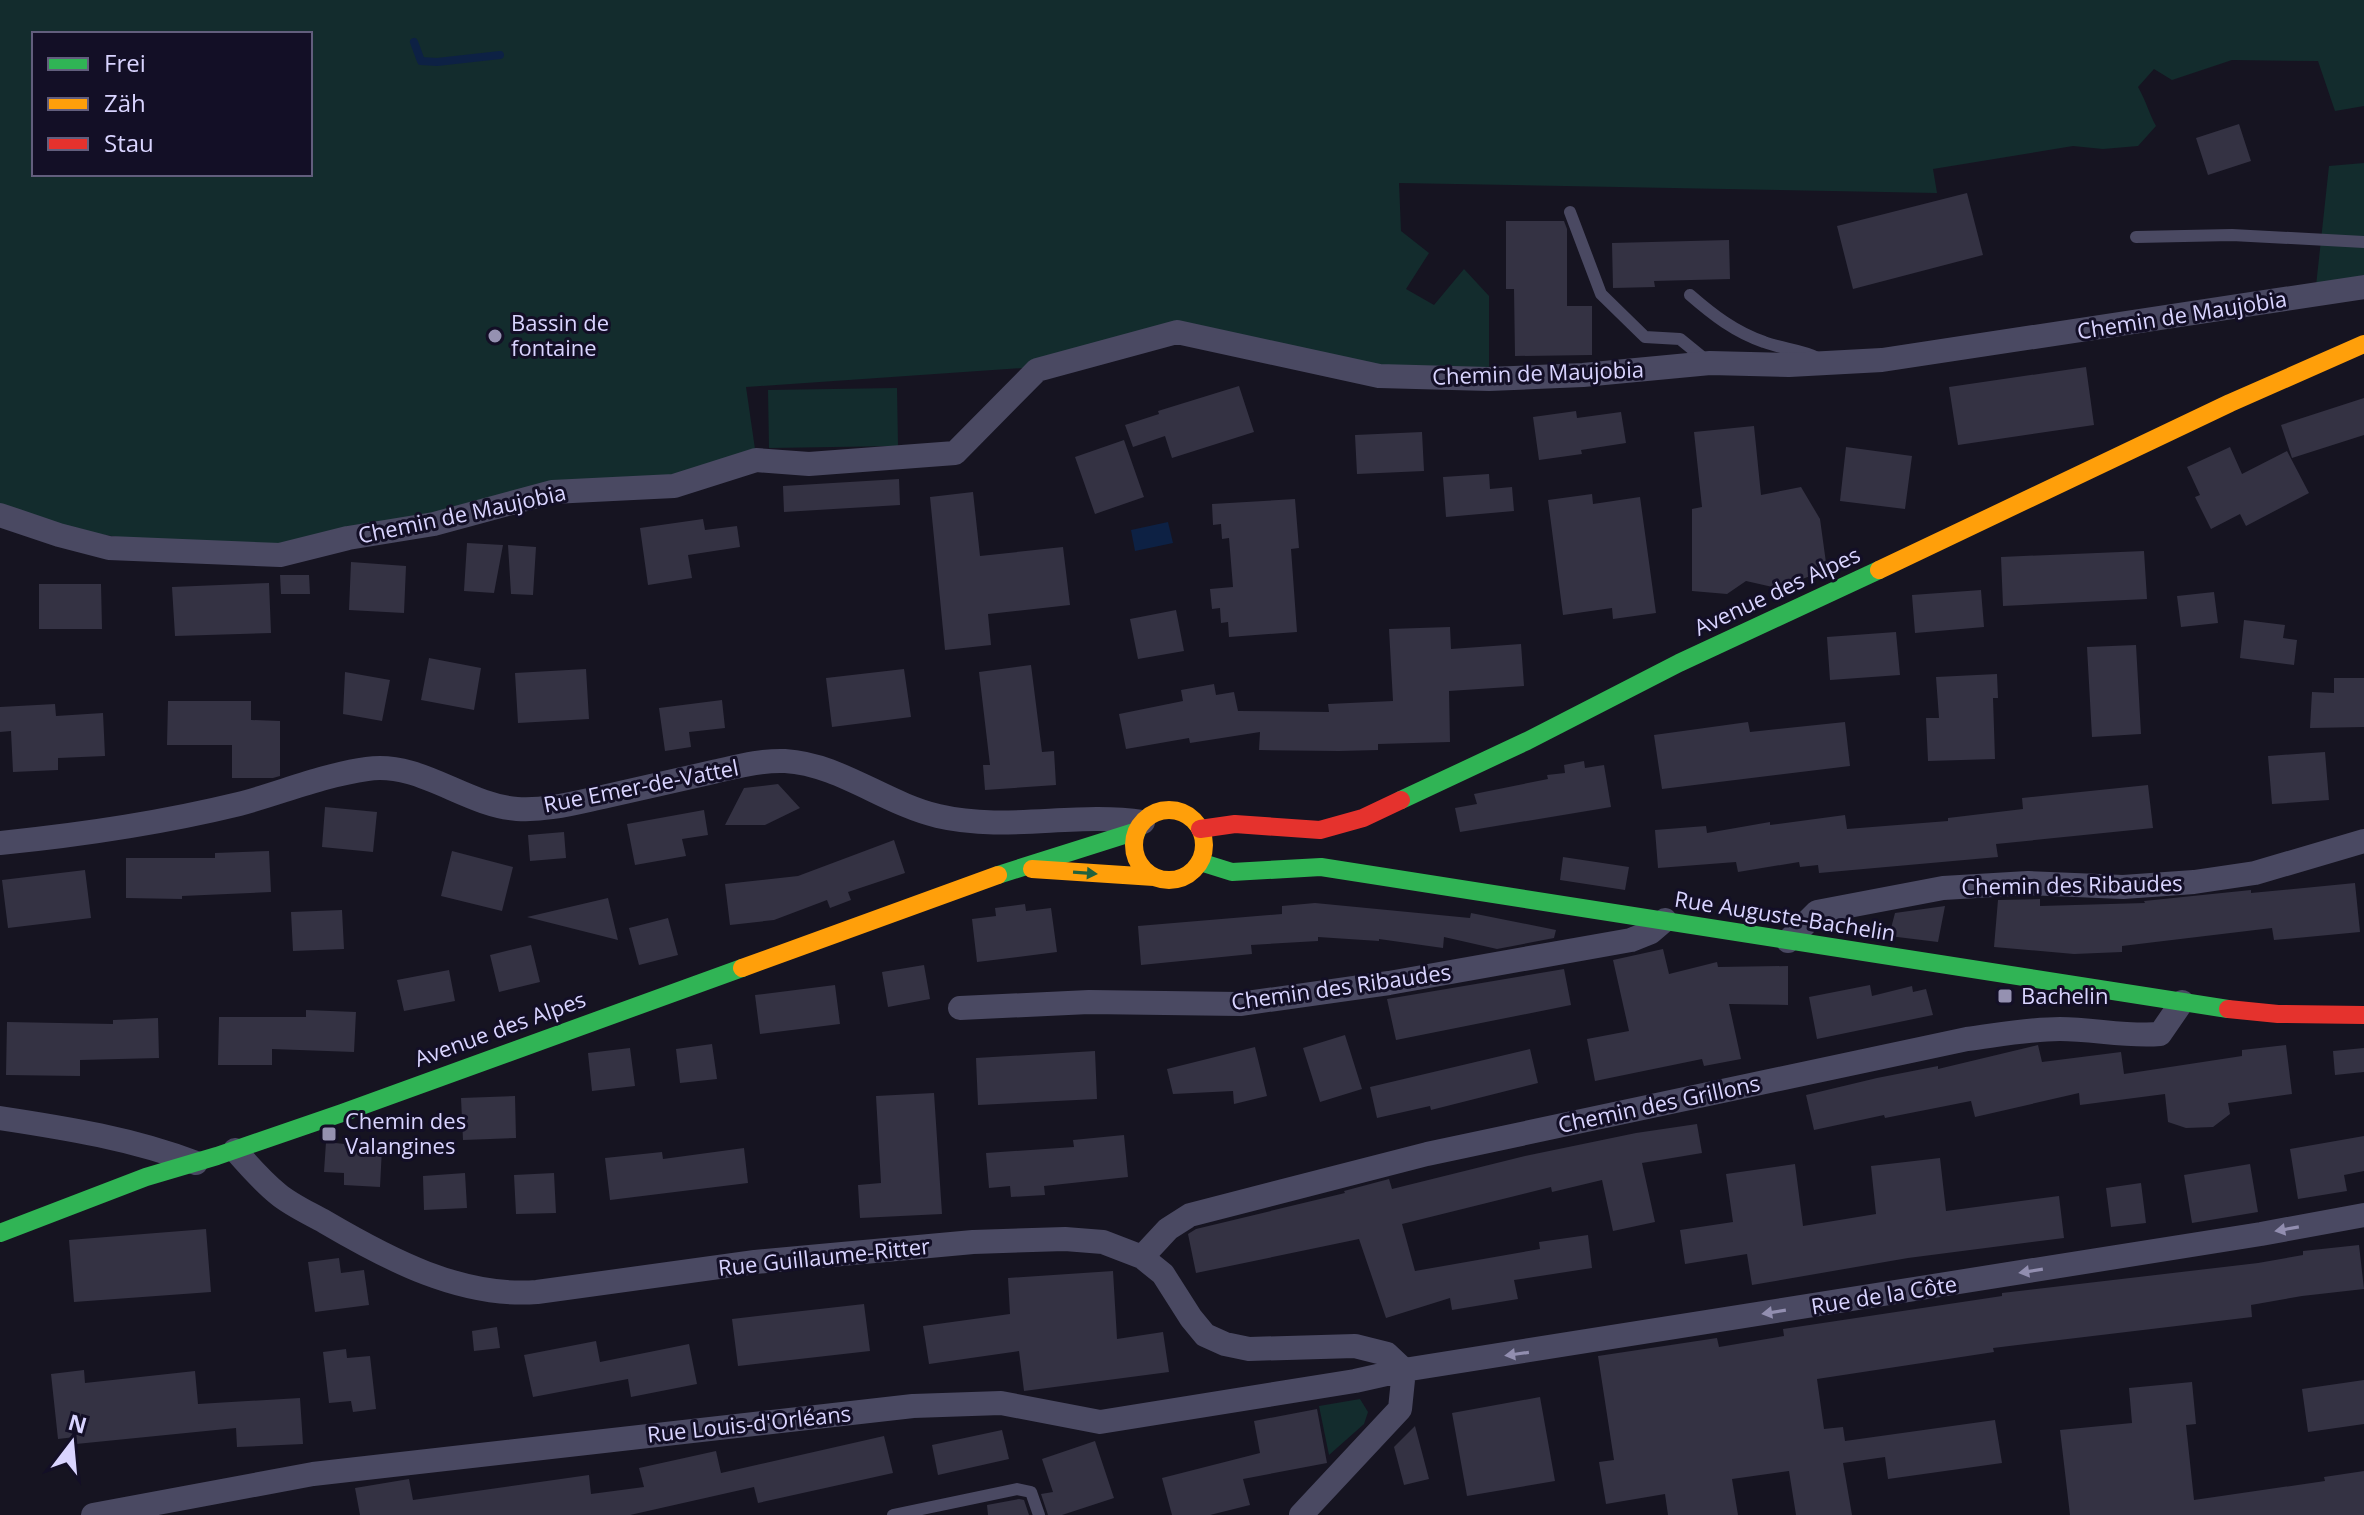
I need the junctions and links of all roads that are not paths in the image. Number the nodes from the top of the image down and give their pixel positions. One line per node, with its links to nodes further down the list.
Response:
1 (1570, 212): 7 (lane)
2 (2136, 237): 3 (lane)
3 (2364, 242)
4 (2364, 287): 8 (street, Chemin de Maujobia)
5 (1690, 295): 8 (lane)
6 (2364, 344): 11 (main road, Avenue des Alpes)
7 (1710, 363): 8 (street, Chemin de Maujobia); 9 (street, Chemin de Maujobia)
8 (1828, 363)
9 (0, 515)
10 (1140, 826): 11 (main road); 13 (street, Rue Emer-de-Vattel); 15 (main road, Avenue des Alpes); 16 (main road)
11 (1200, 829): 14 (main road)
12 (2364, 841): 18 (street, Chemin des Ribaudes)
13 (0, 843)
14 (1200, 862): 16 (main road); 17 (main road, Rue Auguste-Bachelin)
15 (1016, 868): 16 (main road, Avenue des Alpes, one-way to 16); 23 (main road, Avenue des Alpes)
16 (1154, 877)
17 (1665, 920): 18 (main road, Rue Auguste-Bachelin); 20 (street, Chemin des Ribaudes)
18 (1788, 941): 19 (main road, Rue Auguste-Bachelin)
19 (2182, 1002): 21 (main road, Rue Auguste-Bachelin); 27 (street, Chemin des Grillons)
20 (960, 1008)
21 (2364, 1015)
22 (0, 1118): 24 (street)
23 (235, 1150): 24 (main road, Avenue des Alpes); 27 (street, Rue Guillaume-Ritter)
24 (196, 1163): 26 (main road, Avenue des Alpes)
25 (2364, 1215): 28 (street, Rue de la Côte, one-way to 28)
26 (0, 1233)
27 (1142, 1257): 28 (street, Rue Guillaume-Ritter)
28 (1404, 1370): 30 (street, Rue Louis-d'Orléans); 33 (street)
29 (936, 1510): 31 (lane); 32 (lane)
30 (93, 1515)
31 (893, 1515)
32 (1039, 1515)
33 (1301, 1515)

